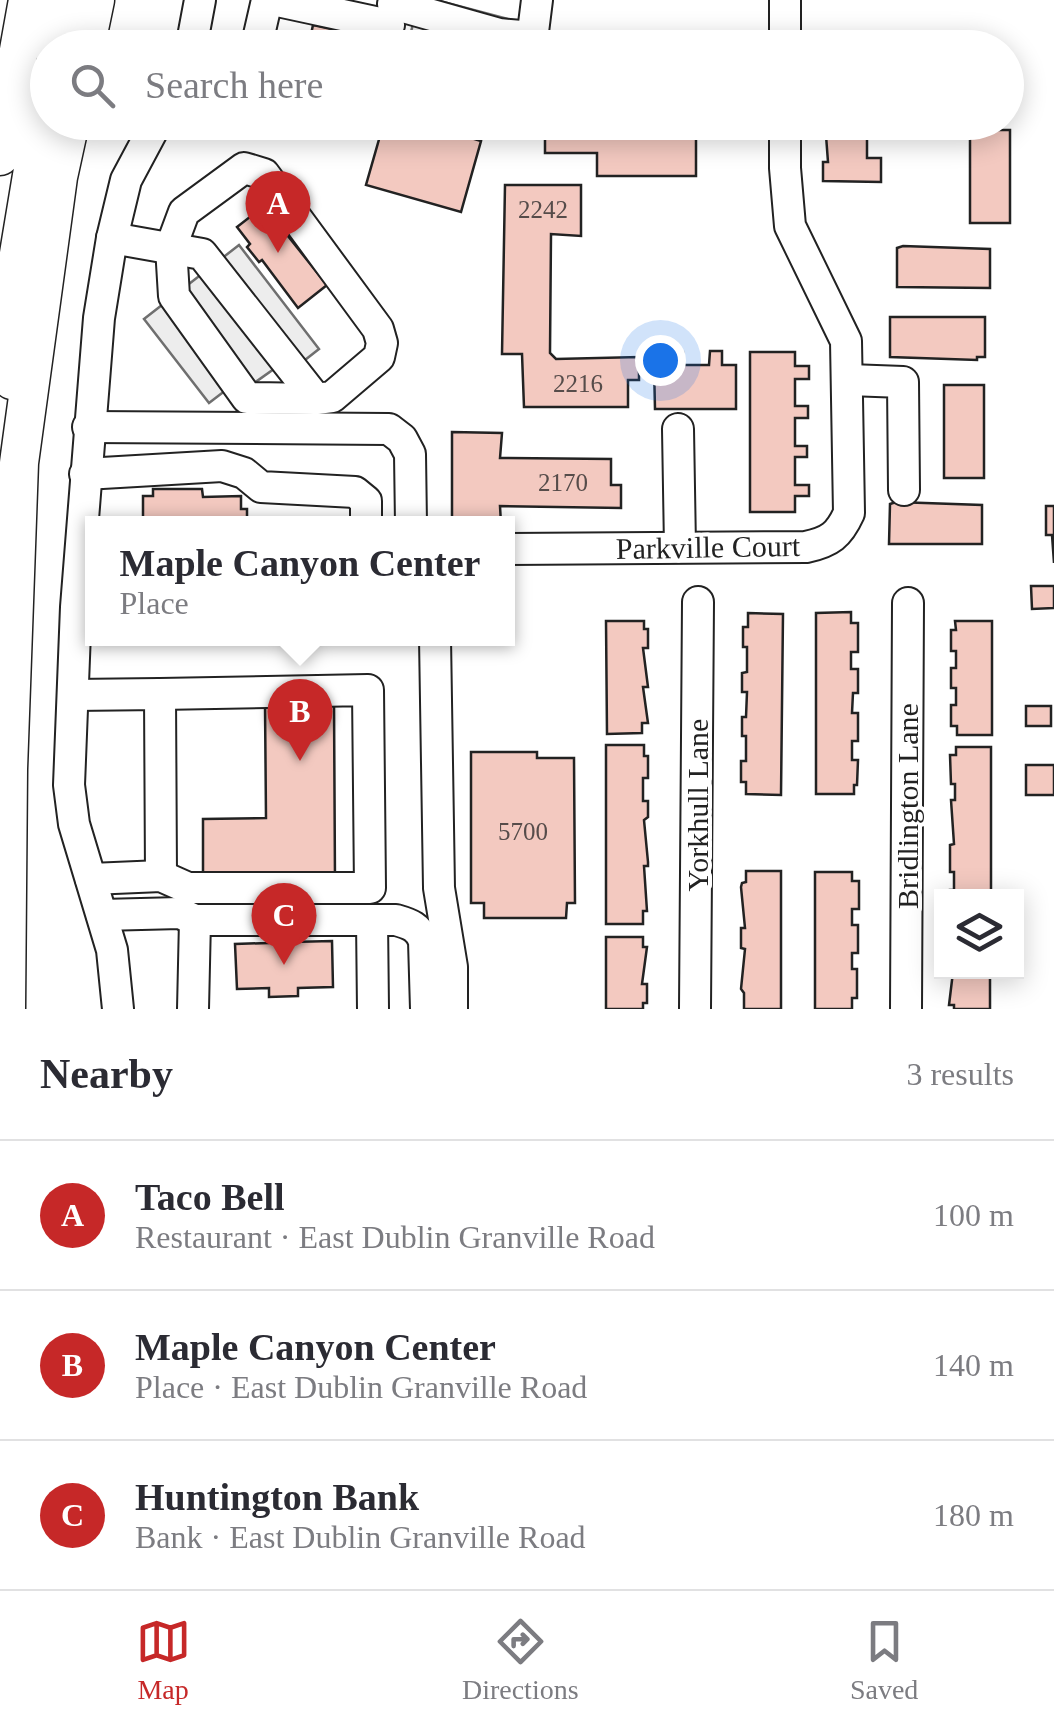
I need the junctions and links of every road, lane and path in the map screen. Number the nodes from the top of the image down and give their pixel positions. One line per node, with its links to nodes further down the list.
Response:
1 (28, 0): 20 (main road)
2 (60, 0): 9 (main road)
3 (95, 0): 10 (main road)
4 (200, 0): 11 (street)
5 (270, 0): 8 (street); 12 (street)
6 (538, 0): 14 (street)
7 (785, 0): 15 (street)
8 (390, 19): 13 (street)
9 (55, 30)
10 (89, 30)
11 (194, 30)
12 (261, 30)
13 (471, 30)
14 (534, 30)
15 (785, 30)
16 (38, 140): 27 (main road)
17 (66, 140): 27 (main road)
18 (147, 140): 21 (street)
19 (785, 140): 23 (street, Parkville Court)
20 (0, 156)
21 (112, 238): 22 (street); 25 (street)
22 (171, 247): 24 (street); 24 (street); 24 (street)
23 (849, 380): 29 (street); 32 (street, Parkville Court)
24 (316, 400)
25 (88, 427): 28 (street); 31 (street)
26 (678, 429): 32 (street)
27 (20, 462): 45 (main road)
28 (85, 474): 30 (street); 36 (street)
29 (904, 490)
30 (366, 516)
31 (411, 516)
32 (680, 548): 33 (street, Parkville Court)
33 (515, 549)
34 (698, 602): 51 (street, Yorkhull Lane)
35 (908, 603): 52 (street, Bridlington Lane)
36 (84, 626): 39 (street)
37 (435, 646): 50 (street)
38 (160, 694): 39 (street); 40 (street); 40 (street)
39 (73, 695): 41 (street)
40 (160, 876): 41 (street)
41 (91, 879): 42 (street)
42 (102, 914): 43 (street); 46 (street)
43 (195, 920): 44 (street); 47 (street)
44 (372, 920): 48 (street); 49 (street)
45 (6, 1009)
46 (118, 1009)
47 (193, 1009)
48 (373, 1009)
49 (426, 1009)
50 (452, 1009)
51 (695, 1009)
52 (906, 1009)

